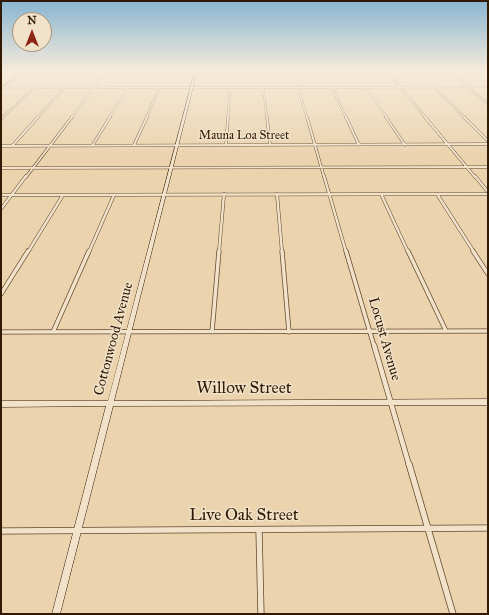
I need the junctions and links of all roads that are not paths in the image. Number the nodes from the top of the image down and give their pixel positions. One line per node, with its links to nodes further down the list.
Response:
1 (22, 100): 14 (street)
2 (54, 100): 25 (street)
3 (85, 100): 26 (street)
4 (120, 100): 27 (street)
5 (155, 100): 18 (street)
6 (189, 100): 19 (street, Cottonwood Avenue)
7 (229, 100): 20 (street)
8 (265, 100): 21 (street)
9 (302, 100): 16 (street, Locust Avenue)
10 (338, 100): 22 (street)
11 (375, 100): 23 (street)
12 (411, 100): 17 (street)
13 (446, 100): 15 (street)
14 (1, 119)
15 (488, 143): 17 (street, Mauna Loa Street)
16 (314, 144): 21 (street, Mauna Loa Street); 22 (street, Mauna Loa Street); 28 (street, Locust Avenue)
17 (448, 144): 23 (street, Mauna Loa Street); 29 (street)
18 (134, 145): 19 (street, Mauna Loa Street); 27 (street, Mauna Loa Street)
19 (178, 145): 20 (street, Mauna Loa Street); 33 (street, Cottonwood Avenue)
20 (226, 145): 21 (street, Mauna Loa Street)
21 (270, 145)
22 (359, 145): 23 (street, Mauna Loa Street)
23 (405, 145)
24 (1, 146): 25 (street, Mauna Loa Street)
25 (12, 146): 26 (street, Mauna Loa Street)
26 (51, 146): 27 (street, Mauna Loa Street); 32 (street)
27 (92, 146)
28 (322, 167): 29 (street); 33 (street); 38 (street, Locust Avenue)
29 (466, 167): 30 (street); 34 (street)
30 (488, 167)
31 (1, 168): 32 (street)
32 (32, 168): 33 (street); 42 (street)
33 (172, 168): 35 (street, Cottonwood Avenue)
34 (488, 193): 40 (street)
35 (165, 194): 36 (street); 44 (street); 53 (street, Cottonwood Avenue)
36 (224, 194): 37 (street); 54 (street)
37 (277, 194): 38 (street); 55 (street)
38 (330, 194): 39 (street); 48 (street, Locust Avenue)
39 (381, 194): 40 (street); 49 (street)
40 (437, 194): 46 (street)
41 (1, 195): 42 (street)
42 (12, 195): 43 (street); 45 (street)
43 (63, 195): 44 (street); 47 (street)
44 (114, 195): 52 (street)
45 (1, 209)
46 (488, 274)
47 (1, 294)
48 (371, 331): 49 (street); 55 (street); 56 (street, Locust Avenue)
49 (446, 331): 50 (street)
50 (488, 331)
51 (1, 332): 52 (street)
52 (53, 332): 53 (street)
53 (129, 332): 54 (street); 59 (street, Cottonwood Avenue)
54 (212, 332): 55 (street)
55 (289, 332)
56 (391, 402): 57 (street, Willow Street); 59 (street, Willow Street); 60 (street, Locust Avenue)
57 (488, 402)
58 (1, 404): 59 (street, Willow Street)
59 (110, 404): 64 (street, Cottonwood Avenue)
60 (428, 528): 61 (street, Live Oak Street); 62 (street, Live Oak Street); 67 (street, Locust Avenue)
61 (488, 528)
62 (259, 530): 64 (street, Live Oak Street); 66 (street)
63 (1, 531): 64 (street, Live Oak Street)
64 (78, 531): 65 (street, Cottonwood Avenue)
65 (56, 614)
66 (260, 614)
67 (453, 614)

